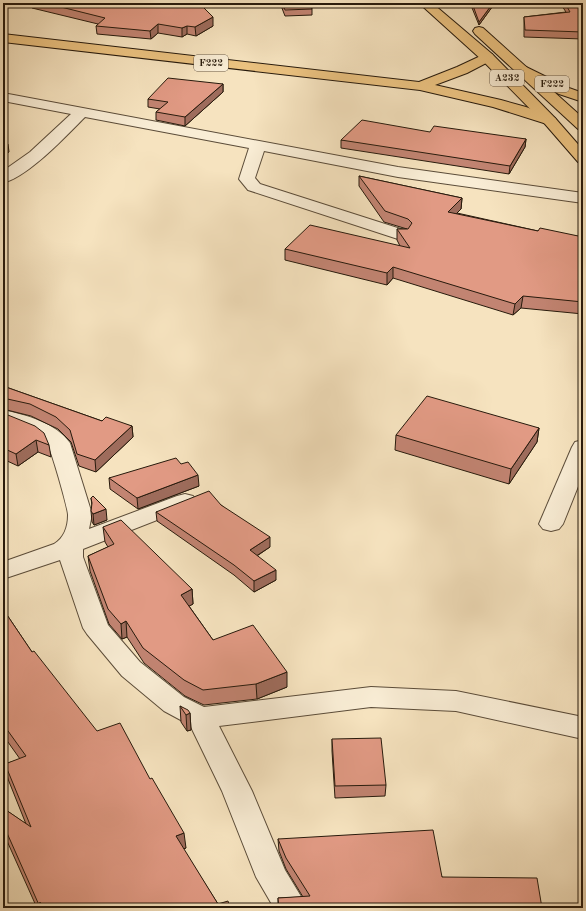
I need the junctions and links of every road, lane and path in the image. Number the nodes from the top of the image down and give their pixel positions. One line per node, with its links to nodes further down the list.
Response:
1 (425, 3): 4 (main road, A232)
2 (470, 23): 5 (main road, A232)
3 (3, 38): 6 (main road, F222)
4 (487, 57): 6 (main road, F222); 10 (main road, A232)
5 (522, 69): 8 (main road, F222); 11 (main road, A232)
6 (420, 86): 10 (main road, F222)
7 (3, 97): 9 (street)
8 (583, 98)
9 (82, 112): 12 (street); 14 (street)
10 (550, 122): 13 (main road, A232)
11 (583, 126)
12 (258, 144): 15 (street); 16 (street)
13 (583, 159)
14 (3, 178)
15 (583, 198)
16 (401, 234)
17 (3, 416): 21 (street)
18 (583, 447): 20 (street)
19 (204, 493): 21 (street)
20 (551, 524)
21 (71, 545): 22 (street); 23 (street)
22 (3, 571)
23 (201, 718): 24 (street); 25 (street)
24 (583, 728)
25 (292, 908)

